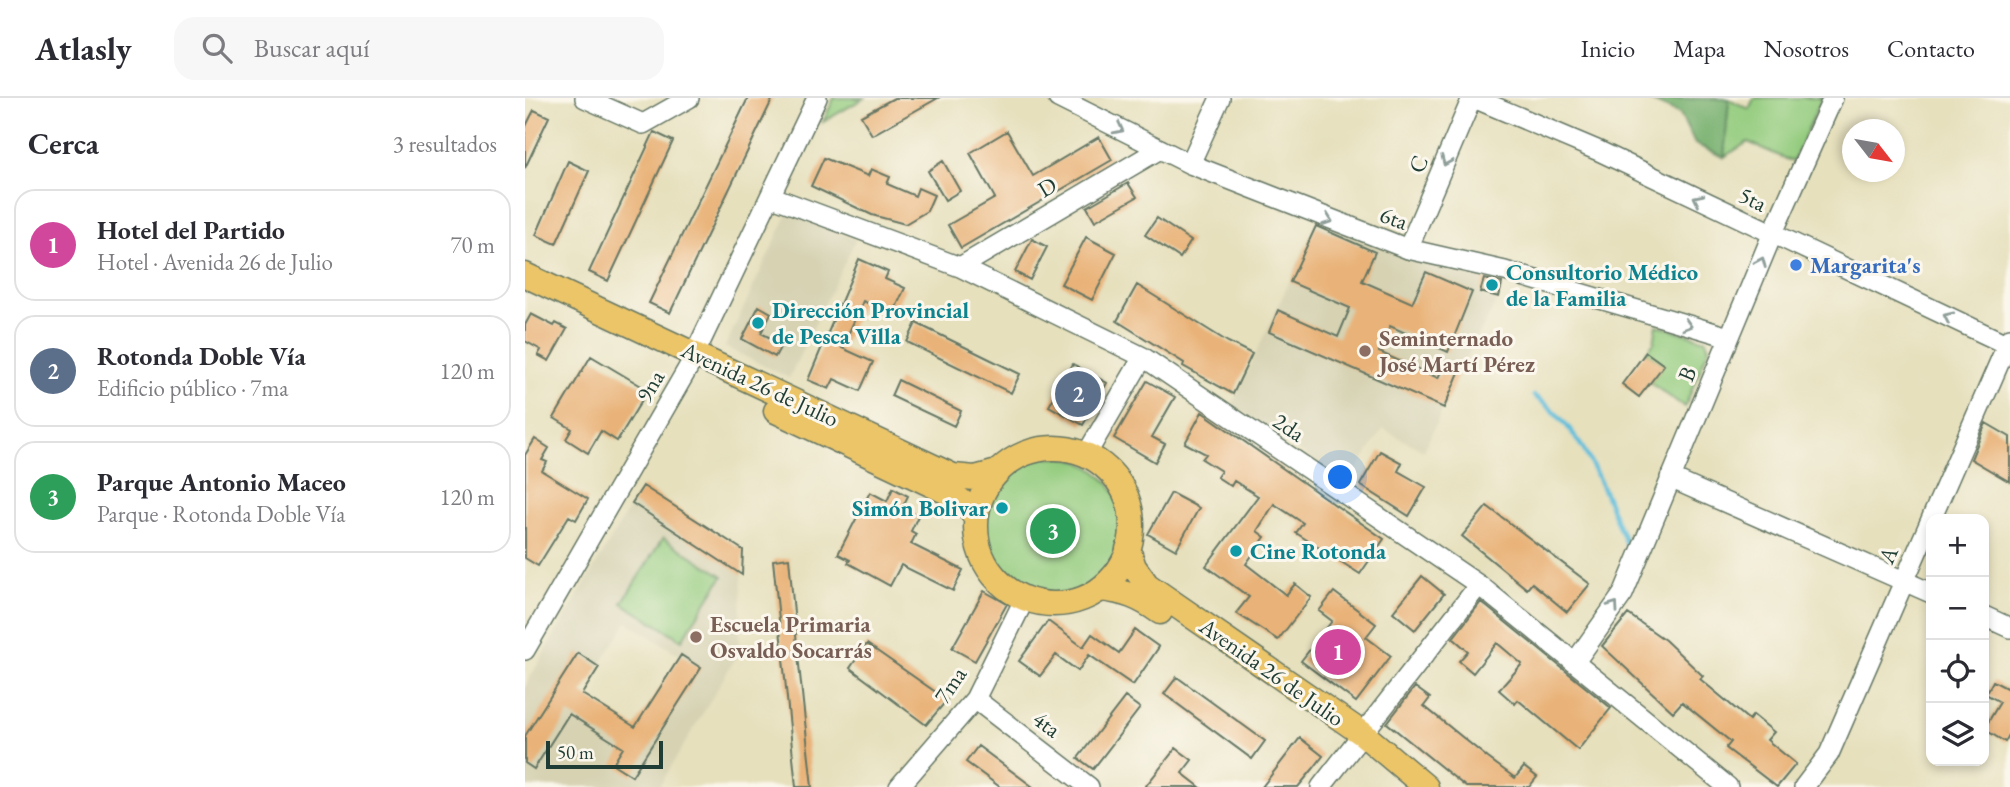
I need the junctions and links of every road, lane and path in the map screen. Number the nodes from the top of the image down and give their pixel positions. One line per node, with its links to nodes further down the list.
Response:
1 (585, 98): 2 (street)
2 (689, 98)
3 (817, 98): 10 (street, 9na)
4 (1058, 98): 8 (street, 6ta, one-way to 8)
5 (1220, 98): 9 (street)
6 (1473, 98): 11 (street, 5ta, one-way to 6); 12 (street, C, one-way to 12)
7 (1833, 98): 11 (street, B)
8 (1160, 149): 9 (street, 6ta); 13 (street, D)
9 (1190, 164): 12 (street, 6ta, one-way to 12)
10 (770, 196): 13 (street, 2da); 19 (street, 9na)
11 (1772, 235): 16 (street, B, one-way to 11); 17 (street, 5ta, one-way to 11)
12 (1408, 249): 16 (street, 6ta, one-way to 16)
13 (960, 267): 18 (street, 2da)
14 (525, 275): 19 (main road, Avenida 26 de Julio)
15 (525, 293): 19 (main road, Avenida 26 de Julio)
16 (1729, 337): 22 (street, B)
17 (2009, 343): 25 (street, A)
18 (1143, 357): 20 (street); 26 (street, 2da)
19 (692, 361): 21 (main road, Avenida 26 de Julio); 23 (main road, Avenida 26 de Julio); 32 (street, 9na)
20 (1086, 455): 21 (main road); 24 (main road)
21 (997, 472): 23 (main road)
22 (1670, 478): 25 (street); 33 (street, B, one-way to 22)
23 (976, 516): 29 (main road)
24 (1128, 549): 27 (main road); 35 (main road, Avenida 26 de Julio)
25 (1904, 581): 28 (street); 42 (street, A)
26 (1479, 585): 33 (street, 2da); 35 (street)
27 (1100, 589): 29 (main road); 35 (main road, Avenida 26 de Julio)
28 (1926, 591)
29 (1025, 598): 34 (street, 7ma)
30 (1989, 618): 31 (street)
31 (2010, 628)
32 (525, 650)
33 (1575, 662): 41 (street, 2da)
34 (975, 699): 36 (street, 7ma); 37 (street, 4ta)
35 (1358, 740): 38 (street); 39 (main road, Avenida 26 de Julio); 40 (main road, Avenida 26 de Julio)
36 (899, 787)
37 (1090, 787)
38 (1321, 787)
39 (1401, 787)
40 (1426, 787)
41 (1728, 787)
42 (1804, 787)

